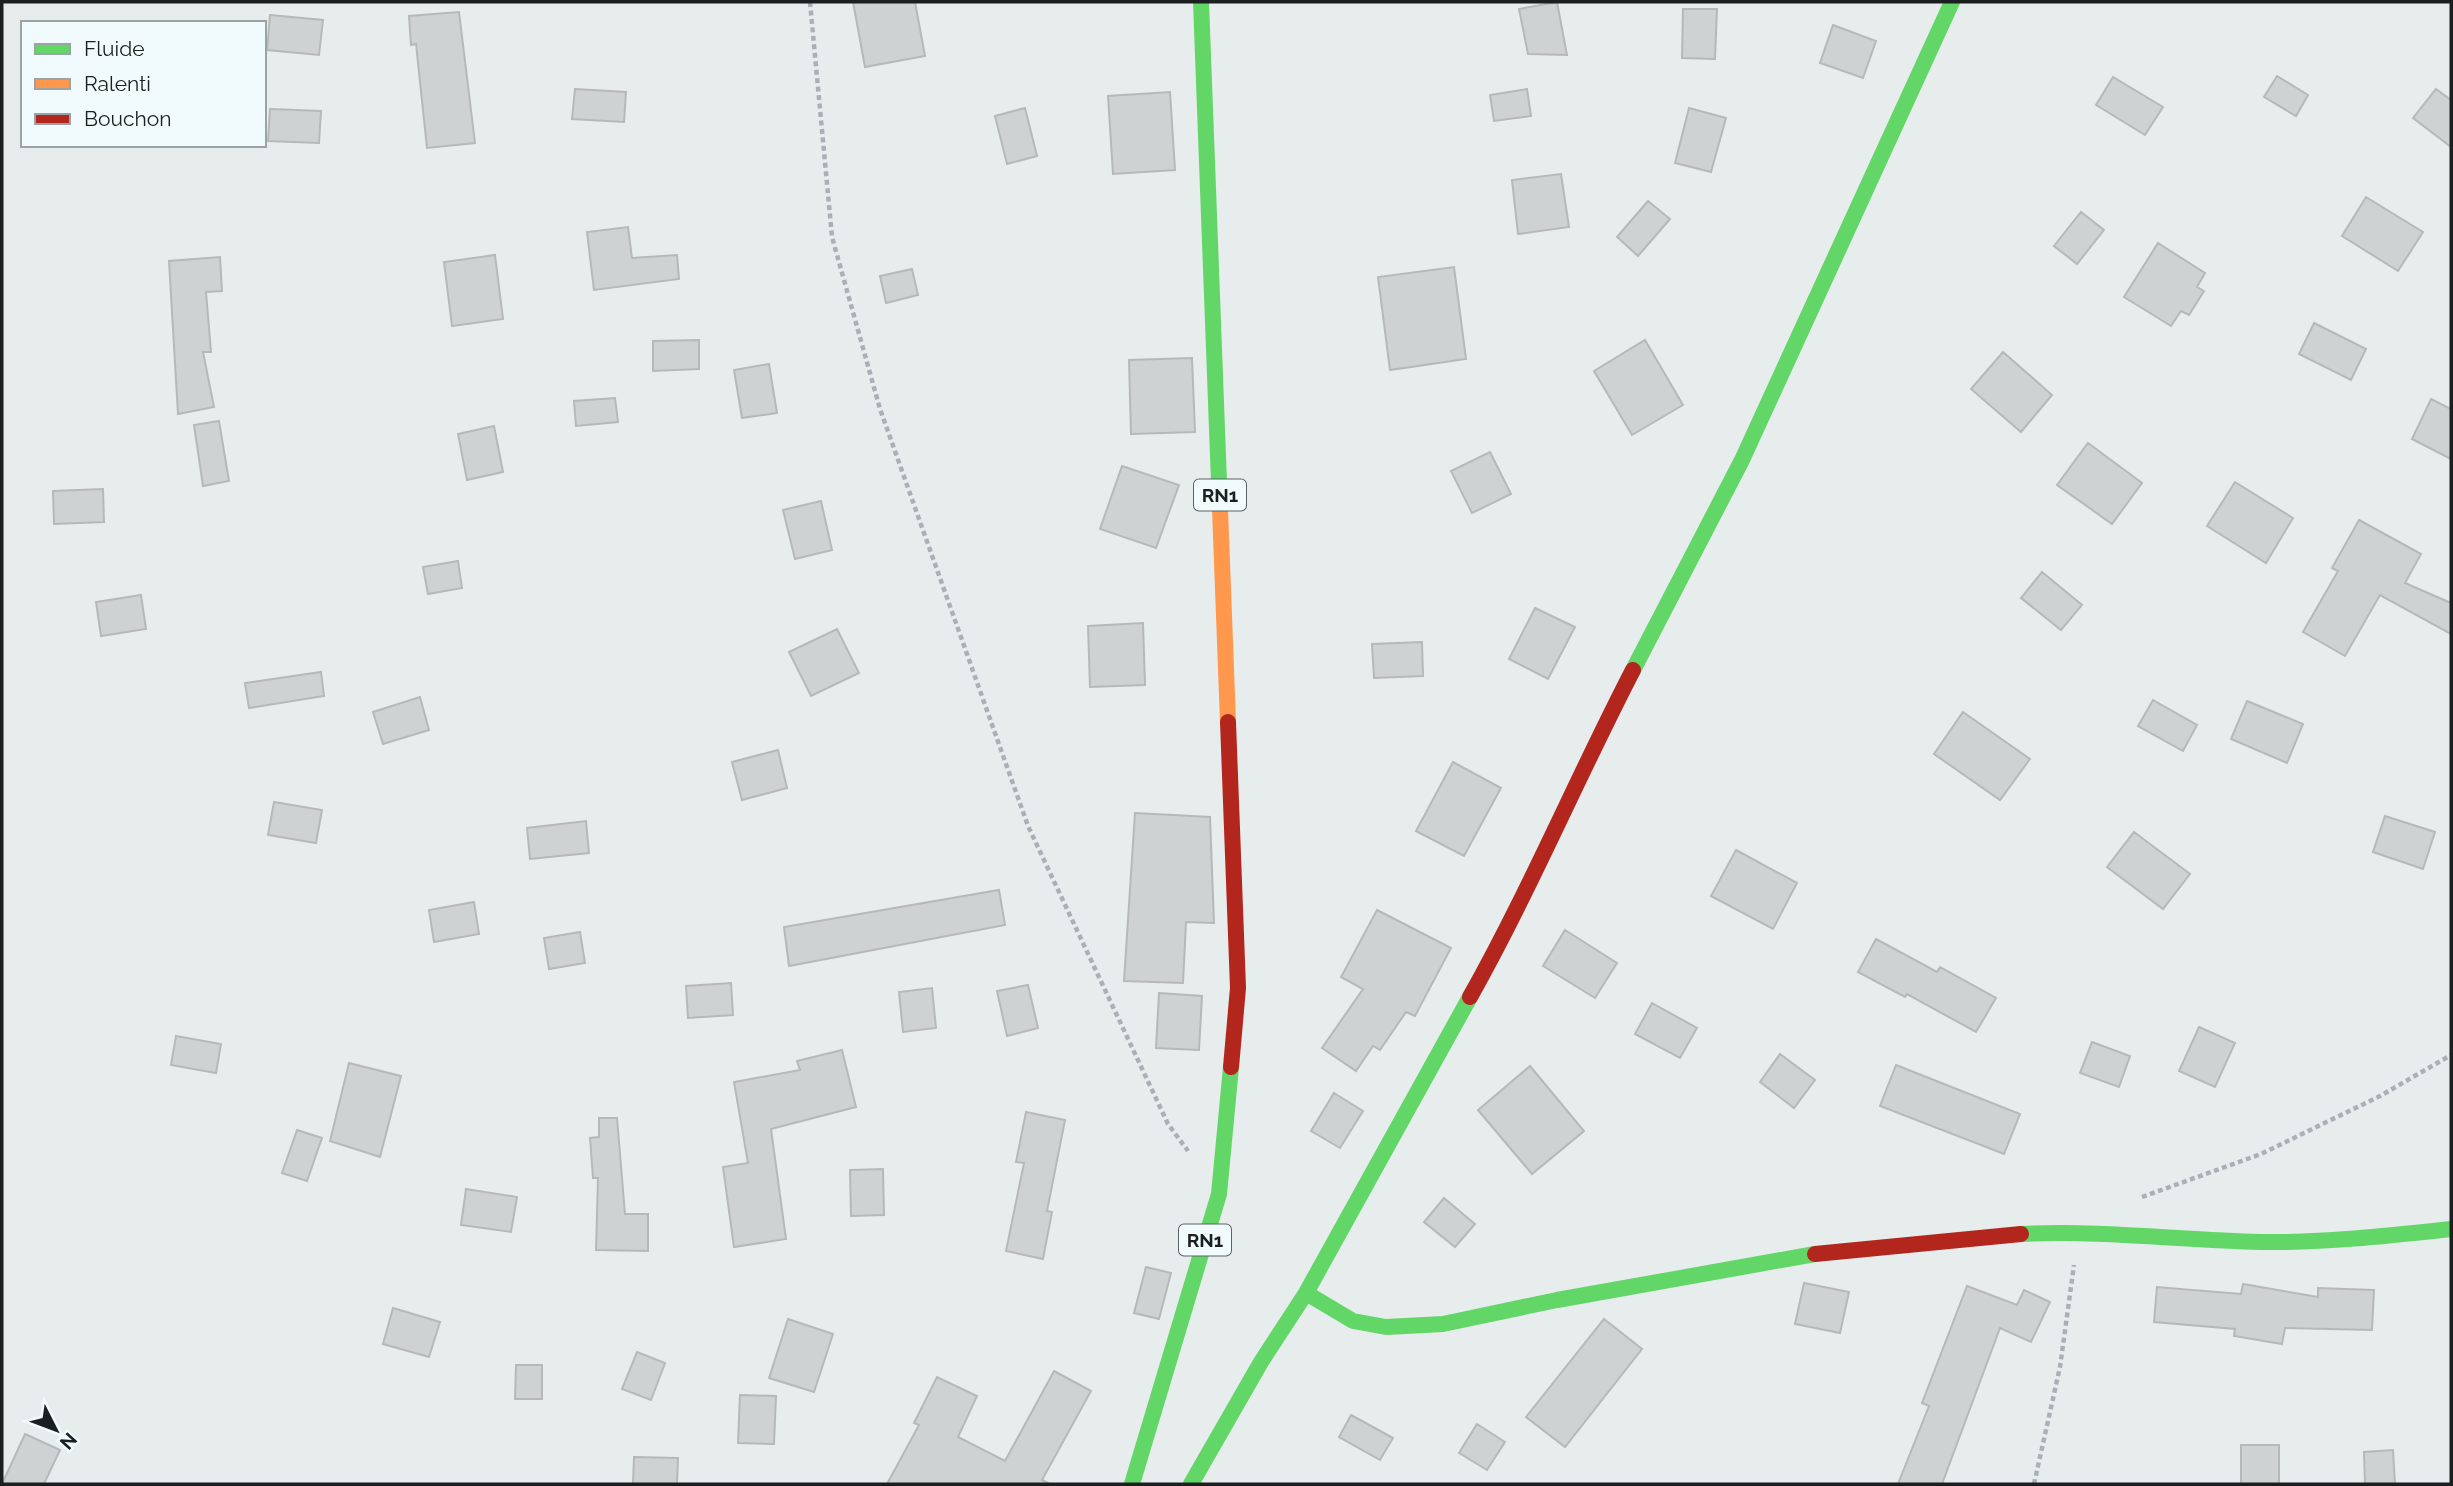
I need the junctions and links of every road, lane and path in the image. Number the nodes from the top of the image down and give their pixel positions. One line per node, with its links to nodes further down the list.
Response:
1 (810, 2): 5 (path)
2 (1201, 2): 10 (main road, RN1)
3 (1952, 2): 9 (main road)
4 (2451, 1055): 6 (path)
5 (1190, 1154)
6 (2132, 1201)
7 (2451, 1229): 8 (main road)
8 (2078, 1231): 9 (main road); 12 (path)
9 (1306, 1293): 11 (main road)
10 (1132, 1484)
11 (1191, 1484)
12 (2034, 1484)

